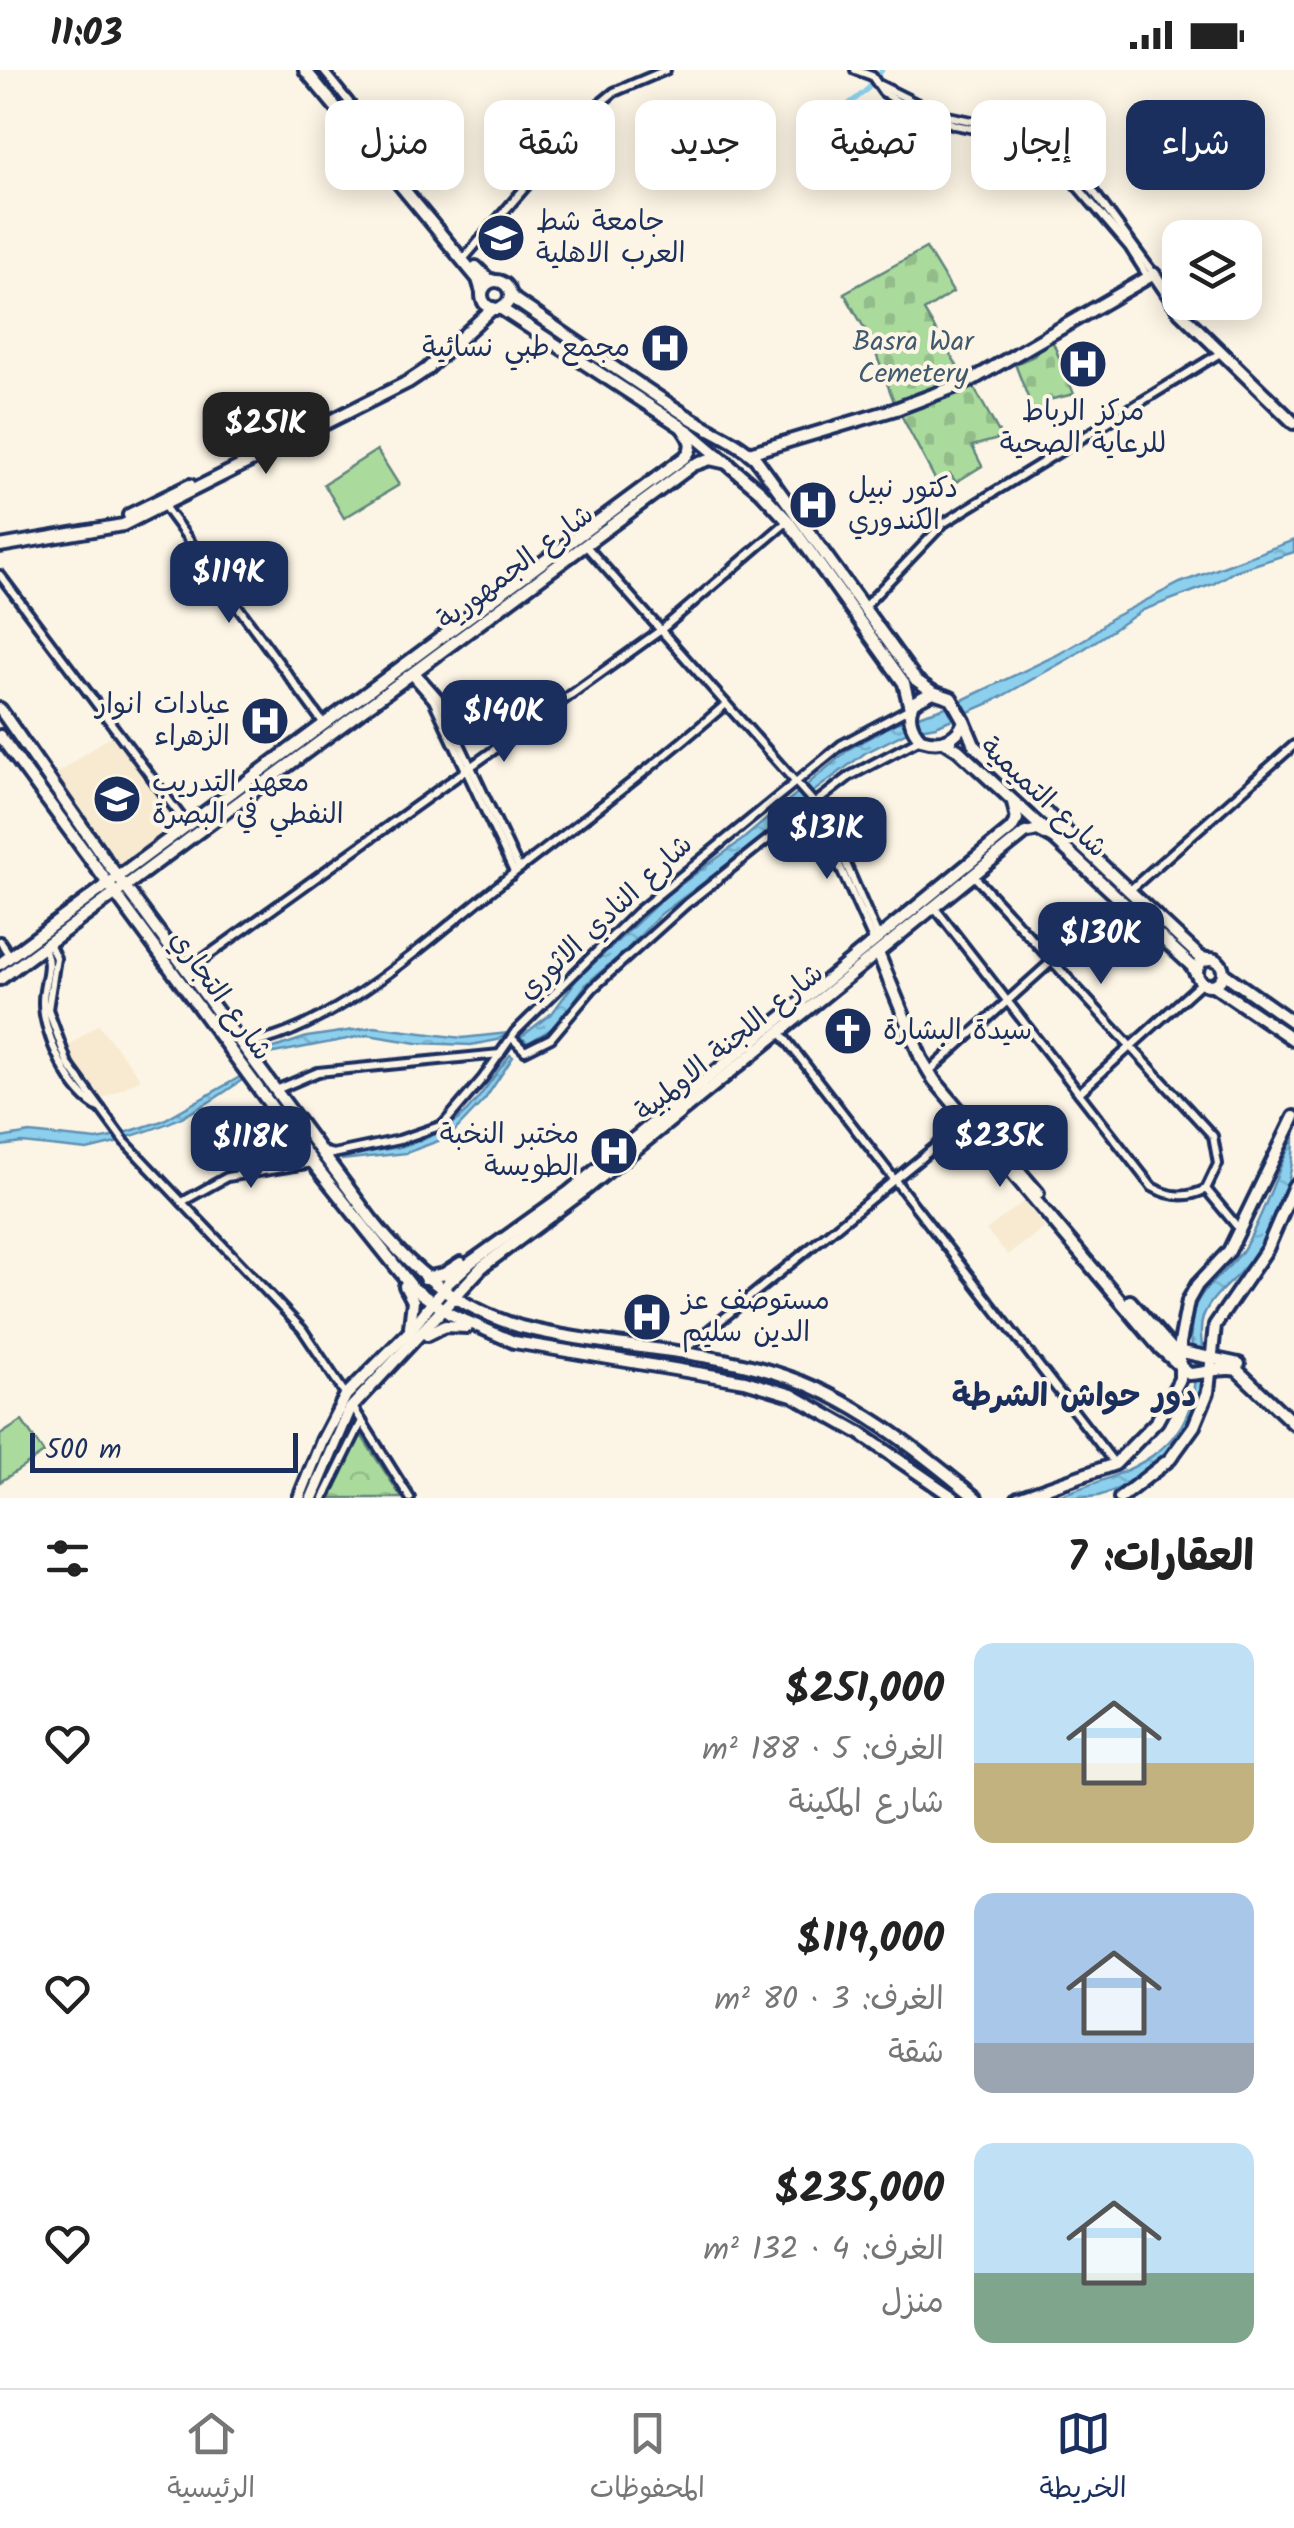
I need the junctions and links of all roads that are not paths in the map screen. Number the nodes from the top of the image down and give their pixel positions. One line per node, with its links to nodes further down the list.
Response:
1 (309, 70): 6 (main road); 10 (main road)
2 (323, 70): 5 (street)
3 (666, 70): 6 (street)
4 (854, 70): 7 (street)
5 (347, 100)
6 (466, 256): 8 (main road)
7 (1151, 276): 11 (main road); 13 (main road); 17 (main road)
8 (495, 281): 9 (main road); 10 (main road)
9 (510, 294): 10 (main road); 12 (main road)
10 (490, 302): 12 (main road); 15 (main road)
11 (1216, 355): 13 (main road); 26 (street)
12 (596, 363): 14 (main road); 17 (main road)
13 (1255, 389): 16 (main road)
14 (681, 426): 18 (main road); 19 (main road)
15 (312, 427): 20 (main road); 22 (main road)
16 (1294, 427)
17 (750, 453): 24 (main road)
18 (689, 461): 19 (main road); 23 (main road, شارع الجمهورية); 34 (main road, شارع الجمهورية)
19 (728, 463): 21 (main road)
20 (164, 506): 22 (main road); 34 (street)
21 (788, 521): 24 (main road); 27 (street)
22 (0, 543)
23 (586, 546): 27 (street); 28 (main road, شارع الجمهورية)
24 (816, 552): 26 (main road); 32 (main road)
25 (0, 575): 44 (street)
26 (863, 608): 29 (main road)
27 (661, 630): 30 (street); 39 (street)
28 (414, 673): 39 (street); 43 (main road, شارع الجمهورية)
29 (933, 692): 32 (main road); 33 (main road)
30 (726, 704): 40 (street); 51 (street)
31 (0, 710): 49 (main road, شارع التجاري)
32 (910, 712): 36 (main road); 40 (street, شارع النادي الاثوري)
33 (963, 718): 37 (main road); 54 (main road, شارع التميمية)
34 (324, 724): 43 (main road, شارع الجمهورية)
35 (0, 736): 48 (main road)
36 (919, 736): 37 (main road); 42 (street)
37 (944, 740): 41 (main road, شارع التميمية)
38 (1294, 745): 54 (street)
39 (469, 768): 51 (street); 68 (street)
40 (797, 783): 42 (street); 76 (street, شارع النادي الاثوري)
41 (1013, 802): 45 (main road); 46 (main road, شارع التميمية)
42 (815, 803): 63 (street); 76 (street)
43 (205, 820): 44 (main road, شارع الجمهورية); 50 (main road, شارع الجمهورية)
44 (188, 826): 47 (main road, شارع الجمهورية)
45 (1015, 834): 46 (main road); 52 (main road, شارع اللجنة الاولمبية); 63 (main road, شارع اللجنة الاولمبية)
46 (1053, 838): 54 (main road, شارع التميمية)
47 (157, 848): 50 (main road, شارع الجمهورية); 53 (main road)
48 (83, 854): 53 (main road); 55 (main road)
49 (109, 865): 50 (main road); 53 (main road, شارع التجاري)
50 (143, 866): 53 (main road, شارع الجمهورية); 58 (main road)
51 (517, 871): 78 (street)
52 (973, 875): 56 (main road, شارع اللجنة الاولمبية); 67 (street)
53 (117, 885): 55 (main road, شارع الجمهورية); 57 (main road, شارع الجمهورية); 58 (main road, شارع التجاري); 59 (main road, شارع التجاري); 60 (main road); 61 (main road)
54 (1125, 895): 66 (main road, شارع التميمية); 67 (street); 71 (main road, شارع التميمية)
55 (90, 898): 65 (main road, شارع الجمهورية)
56 (934, 907): 63 (main road, شارع اللجنة الاولمبية); 72 (street)
57 (96, 910): 59 (main road); 61 (main road, شارع الجمهورية)
58 (144, 910): 60 (main road, شارع التجاري)
59 (131, 913): 90 (main road, شارع التجاري)
60 (153, 922): 68 (main road, شارع التجاري)
61 (76, 924): 64 (main road, شارع الجمهورية)
62 (0, 941): 65 (street)
63 (878, 945): 73 (main road, شارع اللجنة الاولمبية); 81 (main road)
64 (46, 946): 70 (main road, شارع الجمهورية); 95 (street)
65 (3, 959)
66 (1208, 959): 69 (main road, شارع التميمية); 71 (main road)
67 (1052, 961): 72 (street); 79 (street)
68 (189, 968): 78 (main road, شارع التجاري)
69 (1223, 973): 71 (main road); 74 (main road, شارع التميمية)
70 (0, 980)
71 (1203, 981): 77 (main road, شارع التميمية); 79 (street)
72 (1008, 1001): 82 (street); 84 (street)
73 (794, 1014): 75 (main road, شارع اللجنة الاولمبية); 97 (main road, شارع اللجنة الاولمبية)
74 (1294, 1023)
75 (780, 1032): 92 (street); 97 (main road, شارع اللجنة الاولمبية)
76 (512, 1038): 80 (street, شارع النادي الاثوري)
77 (1294, 1040)
78 (243, 1045): 83 (main road, شارع التجاري)
79 (1131, 1046): 84 (street); 94 (street)
80 (502, 1054): 83 (street); 89 (street, شارع النادي الاثوري)
81 (924, 1057): 82 (main road); 86 (main road)
82 (934, 1068): 87 (main road)
83 (276, 1090): 88 (main road, شارع التجاري)
84 (1079, 1093): 94 (street)
85 (1294, 1117): 96 (main road)
86 (968, 1121): 87 (main road); 92 (street)
87 (989, 1141): 106 (main road); 111 (main road)
88 (320, 1149): 89 (street); 91 (main road, شارع التجاري)
89 (340, 1152): 91 (street)
90 (313, 1163): 95 (street); 98 (main road, شارع التجاري)
91 (334, 1168): 99 (main road, شارع التجاري)
92 (894, 1180): 108 (street); 120 (street)
93 (1294, 1186): 110 (main road)
94 (1206, 1189): 96 (street)
95 (182, 1202): 114 (street)
96 (1240, 1230): 104 (main road)
97 (489, 1255): 99 (main road); 100 (main road, شارع اللجنة الاولمبية); 101 (main road)
98 (387, 1260): 100 (main road, شارع التجاري); 105 (main road)
99 (425, 1278): 100 (main road, شارع التجاري)
100 (442, 1301): 101 (main road, شارع التجاري); 102 (main road); 103 (main road, شارع التجاري); 105 (main road); 107 (main road)
101 (479, 1309): 102 (main road, شارع التجاري)
102 (502, 1321): 108 (main road, شارع التجاري)
103 (484, 1331): 107 (main road); 119 (main road, شارع التجاري)
104 (1181, 1331): 106 (main road); 109 (main road)
105 (410, 1332): 114 (main road)
106 (1164, 1340): 109 (main road)
107 (406, 1351): 114 (main road)
108 (682, 1352): 116 (main road, شارع التجاري)
109 (1184, 1354): 110 (main road); 111 (main road)
110 (1208, 1358): 112 (main road); 113 (main road)
111 (1185, 1371): 112 (main road); 120 (main road)
112 (1208, 1373): 113 (main road); 128 (main road)
113 (1272, 1399): 115 (main road); 118 (main road)
114 (349, 1400): 117 (street); 121 (main road); 122 (main road)
115 (1294, 1416)
116 (872, 1420): 119 (main road); 126 (main road, شارع التجاري)
117 (362, 1421): 123 (street); 124 (street)
118 (1294, 1424)
119 (861, 1434): 125 (main road, شارع التجاري)
120 (1115, 1464): 127 (main road)
121 (298, 1498)
122 (312, 1498)
123 (324, 1498)
124 (410, 1498)
125 (954, 1498)
126 (976, 1498)
127 (1018, 1498)
128 (1120, 1498)

